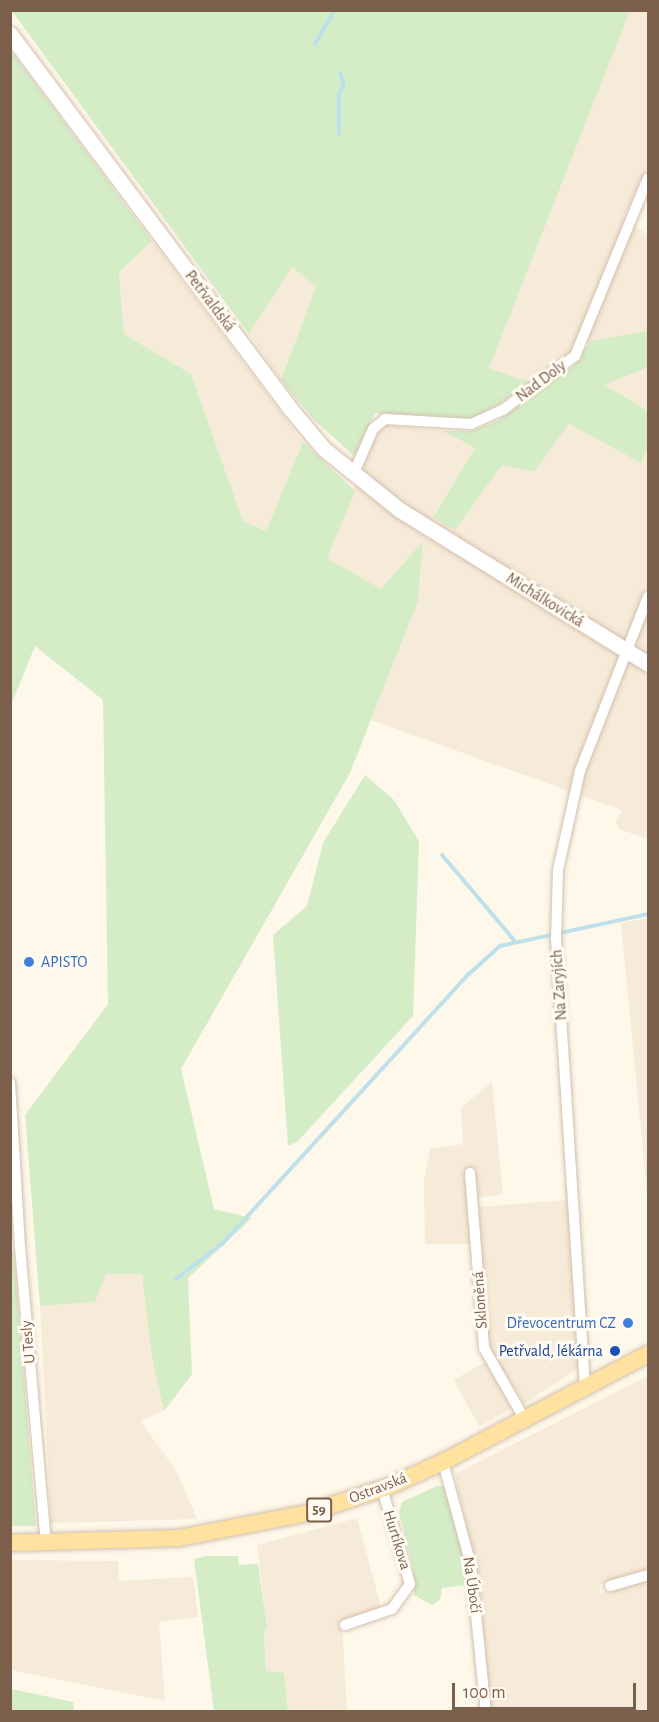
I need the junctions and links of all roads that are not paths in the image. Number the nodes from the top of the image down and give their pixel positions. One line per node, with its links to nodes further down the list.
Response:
1 (10, 33): 3 (street, Petřvaldská)
2 (648, 178): 3 (street, Nad Doly)
3 (353, 475): 4 (street, Petřvaldská)
4 (441, 536): 6 (street, Michálkovická)
5 (648, 597): 6 (street, Na Zaryjích)
6 (626, 650): 7 (street, Michálkovická); 11 (street, Na Zaryjích)
7 (648, 664)
8 (10, 1083): 16 (street, U Tesly)
9 (470, 1173): 12 (street, Skloněná)
10 (648, 1354): 11 (main road, Ostravská / 59)
11 (585, 1387): 12 (main road, Ostravská / 59)
12 (524, 1418): 13 (main road, Ostravská / 59)
13 (443, 1462): 14 (main road, Ostravská / 59); 20 (street, Na Úbočí)
14 (382, 1488): 16 (main road, Ostravská / 59); 19 (street, Hurtíkova)
15 (10, 1543): 16 (main road, Ostravská / 59)
16 (46, 1543)
17 (648, 1575): 18 (street)
18 (609, 1586)
19 (345, 1625)
20 (486, 1712)

